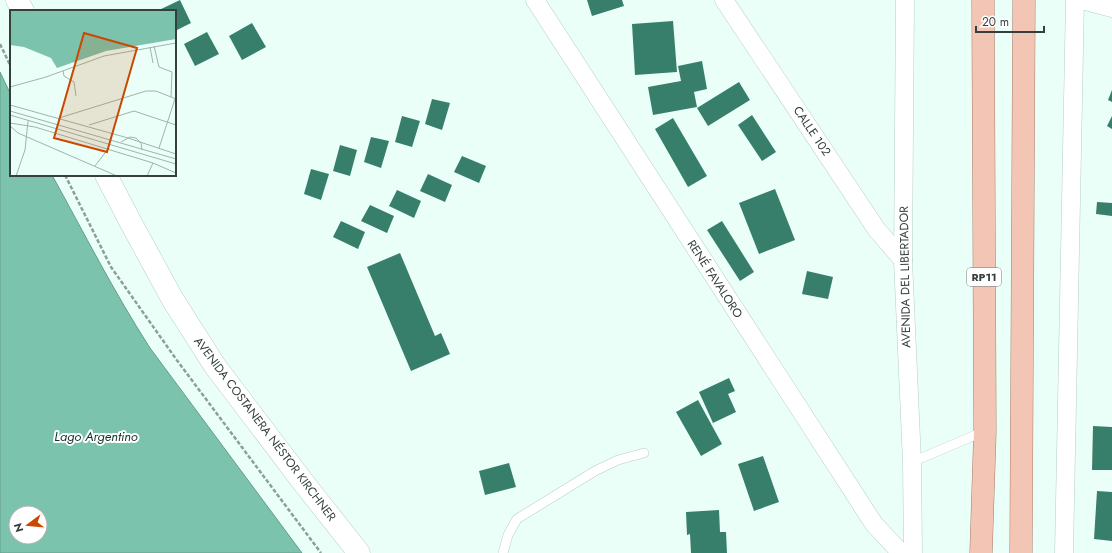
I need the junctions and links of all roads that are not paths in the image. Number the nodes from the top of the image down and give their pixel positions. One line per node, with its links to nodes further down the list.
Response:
1 (17, 0): 10 (street)
2 (535, 0): 18 (street, RENÉ FAVALORO)
3 (724, 0): 12 (street, CALLE 102)
4 (905, 0): 12 (street, AVENIDA DEL LIBERTADOR)
5 (983, 0): 13 (main road, RP11)
6 (1024, 0): 21 (main road)
7 (1075, 0): 22 (street)
8 (1082, 0): 9 (street)
9 (1112, 8)
10 (22, 10)
11 (106, 176): 16 (street, AVENIDA COSTANERA NÉSTOR KIRCHNER)
12 (903, 260): 15 (street, AVENIDA DEL LIBERTADOR)
13 (985, 430): 15 (lane); 20 (main road, RP11)
14 (644, 453): 17 (lane)
15 (912, 462): 19 (street, AVENIDA DEL LIBERTADOR)
16 (359, 553)
17 (503, 553)
18 (901, 553)
19 (912, 553)
20 (981, 553)
21 (1021, 553)
22 (1064, 553)

